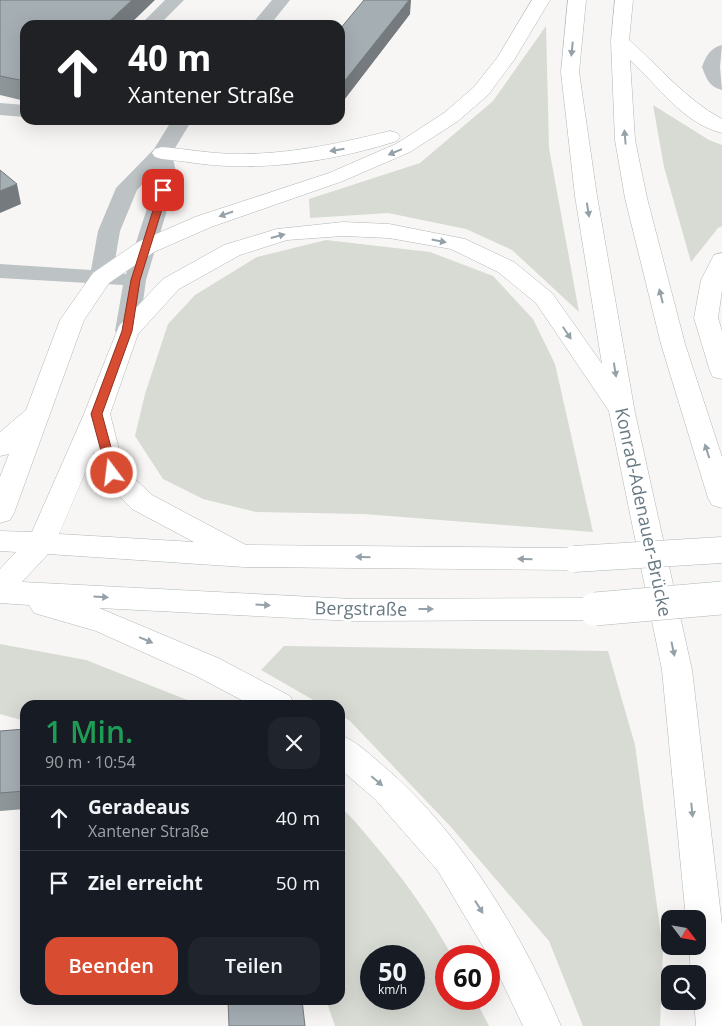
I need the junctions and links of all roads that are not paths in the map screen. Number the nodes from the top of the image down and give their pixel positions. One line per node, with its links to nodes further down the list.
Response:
1 (175, 0): 6 (street)
2 (281, 0): 7 (street)
3 (540, 0): 13 (main road)
4 (577, 0): 25 (main road, Konrad-Adenauer-Brücke, one-way to 25)
5 (624, 0): 8 (main road)
6 (154, 20)
7 (264, 20)
8 (620, 41): 15 (main road); 28 (main road, one-way to 8)
9 (722, 51): 10 (street)
10 (722, 84)
11 (0, 109): 12 (street)
12 (20, 111)
13 (451, 117): 16 (main road, one-way to 16); 17 (main road, one-way to 17)
14 (179, 125): 16 (street)
15 (722, 127)
16 (162, 153): 17 (street); 20 (street)
17 (146, 246): 20 (main road); 21 (street)
18 (722, 260): 23 (main road)
19 (0, 270): 20 (street)
20 (101, 278): 21 (street); 24 (main road)
21 (135, 280): 22 (street)
22 (127, 331): 25 (main road, one-way to 25); 26 (main road)
23 (722, 371)
24 (40, 411): 27 (main road); 29 (main road)
25 (622, 413): 40 (main road, Konrad-Adenauer-Brücke, one-way to 40)
26 (96, 414): 31 (main road); 33 (main road)
27 (0, 447)
28 (722, 498)
29 (0, 513)
30 (0, 541): 31 (main road)
31 (41, 544): 33 (main road); 34 (main road)
32 (722, 550): 33 (main road, one-way to 33, bridge)
33 (244, 556)
34 (0, 587)
35 (0, 592): 36 (main road, Bergstraße, one-way to 36, bridge); 37 (main road, one-way to 37)
36 (722, 598)
37 (270, 700)
38 (345, 753): 39 (main road, one-way to 39)
39 (542, 1026)
40 (715, 1026)

